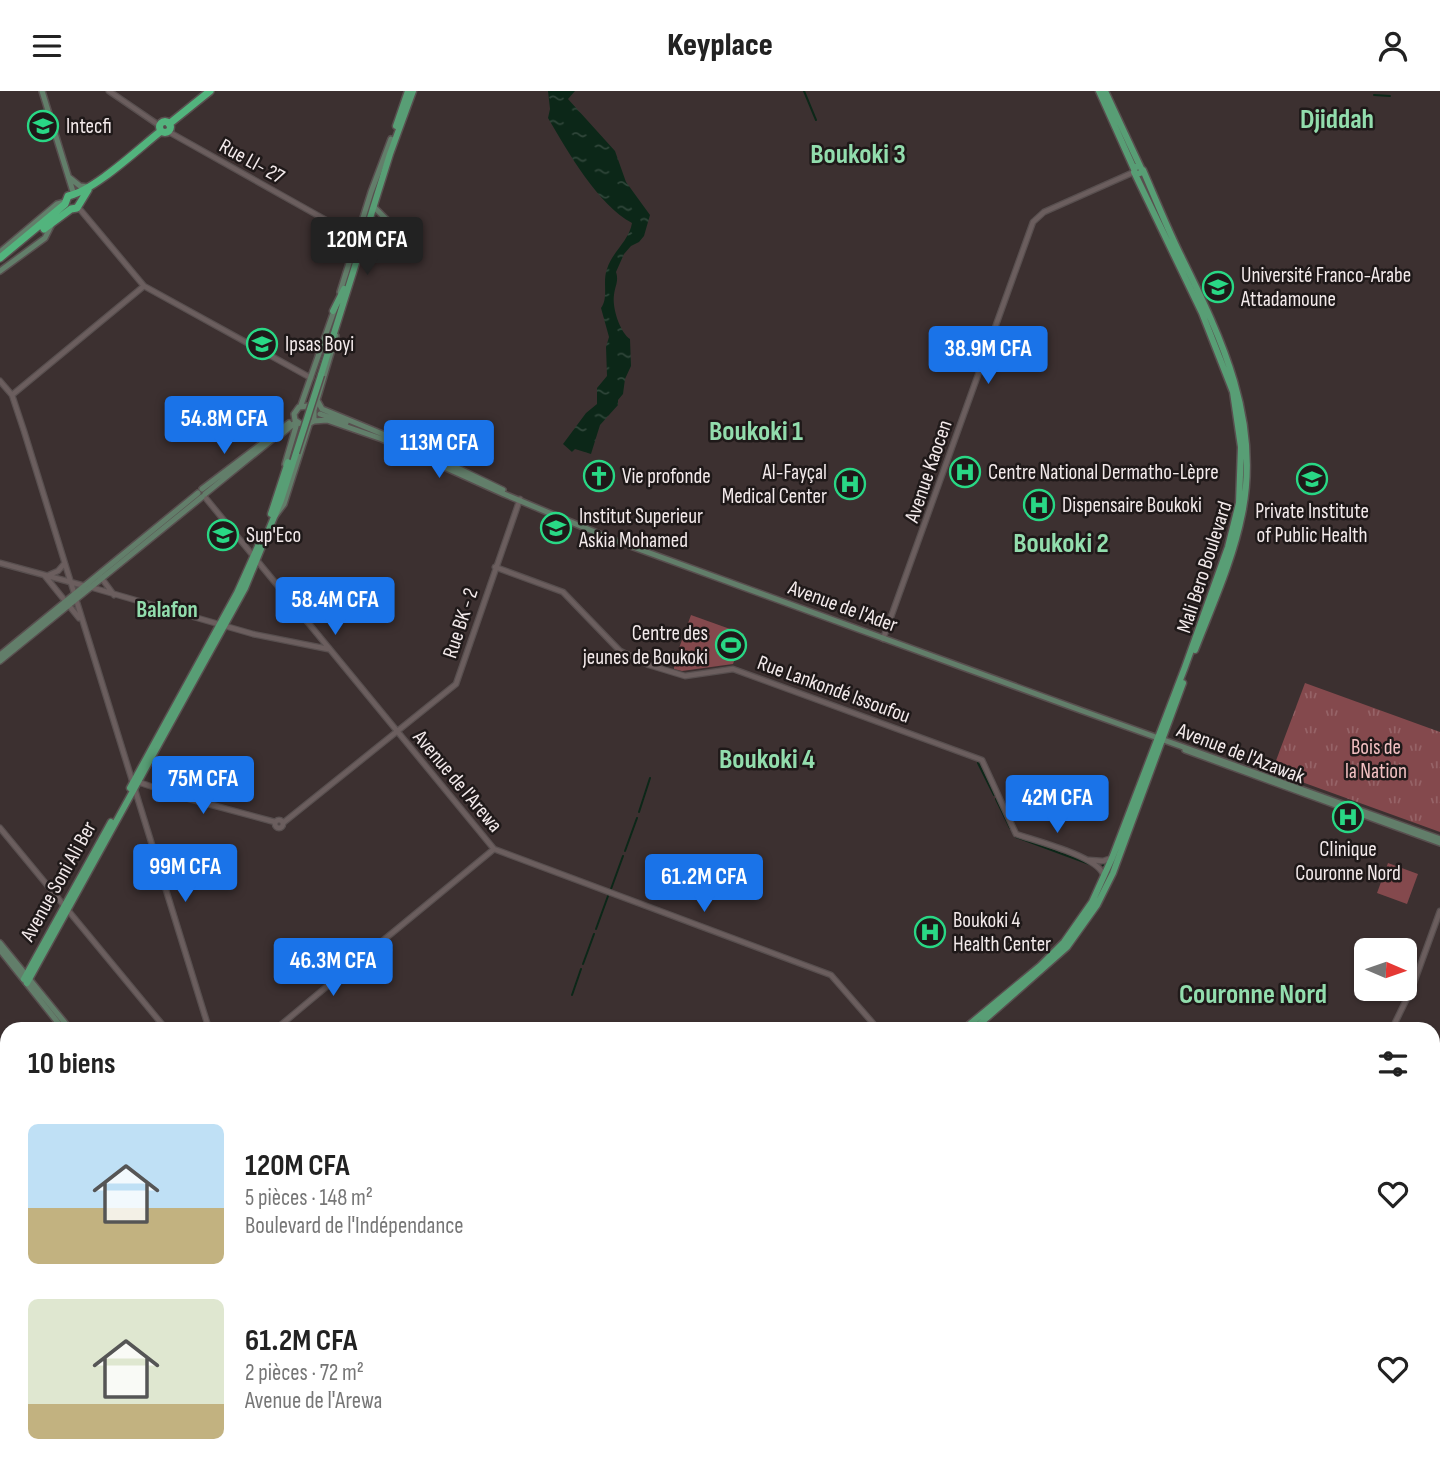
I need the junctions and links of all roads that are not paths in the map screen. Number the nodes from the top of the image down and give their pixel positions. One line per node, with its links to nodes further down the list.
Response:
1 (42, 91): 10 (main road)
2 (110, 91): 7 (street, Rue LI- 27)
3 (210, 91): 7 (highway)
4 (410, 91): 8 (main road)
5 (1099, 91): 9 (main road)
6 (1105, 91): 9 (main road)
7 (165, 128): 11 (highway); 16 (street, Rue LI- 27)
8 (393, 140): 13 (main road); 16 (main road); 19 (main road)
9 (1138, 170): 55 (street, Avenue Kaocen); 60 (main road, Mali Bero Boulevard)
10 (68, 176): 11 (main road); 12 (main road)
11 (91, 186): 12 (highway)
12 (72, 201): 14 (highway); 18 (main road); 20 (highway); 24 (street)
13 (375, 208): 15 (main road); 23 (main road)
14 (54, 221): 21 (highway); 22 (main road)
15 (387, 221)
16 (358, 238): 26 (main road)
17 (0, 242): 18 (street)
18 (2, 250)
19 (357, 253): 23 (main road); 25 (main road); 27 (main road)
20 (0, 258)
21 (0, 264)
22 (0, 271)
23 (352, 279): 31 (main road)
24 (144, 286): 27 (street); 29 (street)
25 (344, 289): 26 (main road); 27 (main road)
26 (333, 311): 27 (main road)
27 (316, 376): 30 (main road); 41 (main road, bridge)
28 (0, 380): 29 (street)
29 (12, 395): 44 (street)
30 (302, 405): 31 (main road, Avenue de l'Ader); 32 (main road)
31 (319, 411): 34 (main road); 36 (main road, Avenue de l'Ader)
32 (294, 414): 33 (main road); 38 (main road)
33 (293, 423): 34 (main road, Avenue de l'Ader); 35 (main road); 37 (main road); 38 (main road)
34 (311, 423): 36 (main road, Avenue de l'Ader); 41 (main road)
35 (284, 432): 37 (main road); 38 (main road)
36 (383, 436): 40 (main road, Avenue de l'Ader)
37 (291, 440): 41 (main road)
38 (262, 445): 39 (main road)
39 (202, 494): 42 (street, Avenue de l'Arewa); 47 (main road)
40 (520, 500): 45 (street, Rue BK - 2); 55 (main road, Avenue de l'Ader)
41 (273, 514): 42 (main road)
42 (256, 559): 54 (main road); 56 (street, Avenue de l'Arewa)
43 (0, 563): 46 (street)
44 (64, 563): 46 (street); 48 (street)
45 (495, 567): 59 (street, Rue BK - 2); 66 (street, Rue Lankondé Issoufou)
46 (45, 575): 48 (street); 52 (street)
47 (100, 576): 49 (main road); 50 (street)
48 (70, 582): 49 (street); 51 (street)
49 (87, 586): 50 (street); 51 (main road)
50 (114, 595): 54 (street)
51 (74, 597): 52 (main road); 53 (street)
52 (67, 603): 53 (street); 57 (main road); 58 (main road)
53 (82, 622): 61 (street)
54 (222, 625): 56 (street); 61 (main road)
55 (883, 639): 60 (main road, Avenue de l'Ader)
56 (328, 649): 59 (street, Avenue de l'Arewa)
57 (0, 655)
58 (0, 661)
59 (397, 732): 61 (street, Rue BK - 2); 64 (street, Avenue de l'Arewa)
60 (1160, 738): 63 (main road, Avenue de l'Azawak); 65 (main road); 82 (main road)
61 (134, 783): 68 (main road, Avenue Soni Ali Ber); 78 (street)
62 (0, 828): 68 (street)
63 (1440, 841)
64 (494, 849): 70 (street); 80 (street, Avenue de l'Arewa)
65 (1112, 858): 66 (street); 67 (main road)
66 (1089, 860): 67 (street)
67 (1104, 879): 81 (main road)
68 (66, 908): 74 (main road, Avenue Soni Ali Ber); 77 (street)
69 (1440, 911): 83 (street)
70 (386, 938): 73 (street); 79 (street)
71 (0, 943): 74 (main road)
72 (0, 950): 74 (main road)
73 (389, 950)
74 (27, 979): 75 (main road); 76 (main road)
75 (59, 1022)
76 (65, 1022)
77 (160, 1022)
78 (207, 1022)
79 (284, 1022)
80 (872, 1022)
81 (972, 1022)
82 (982, 1022)
83 (1395, 1022)

